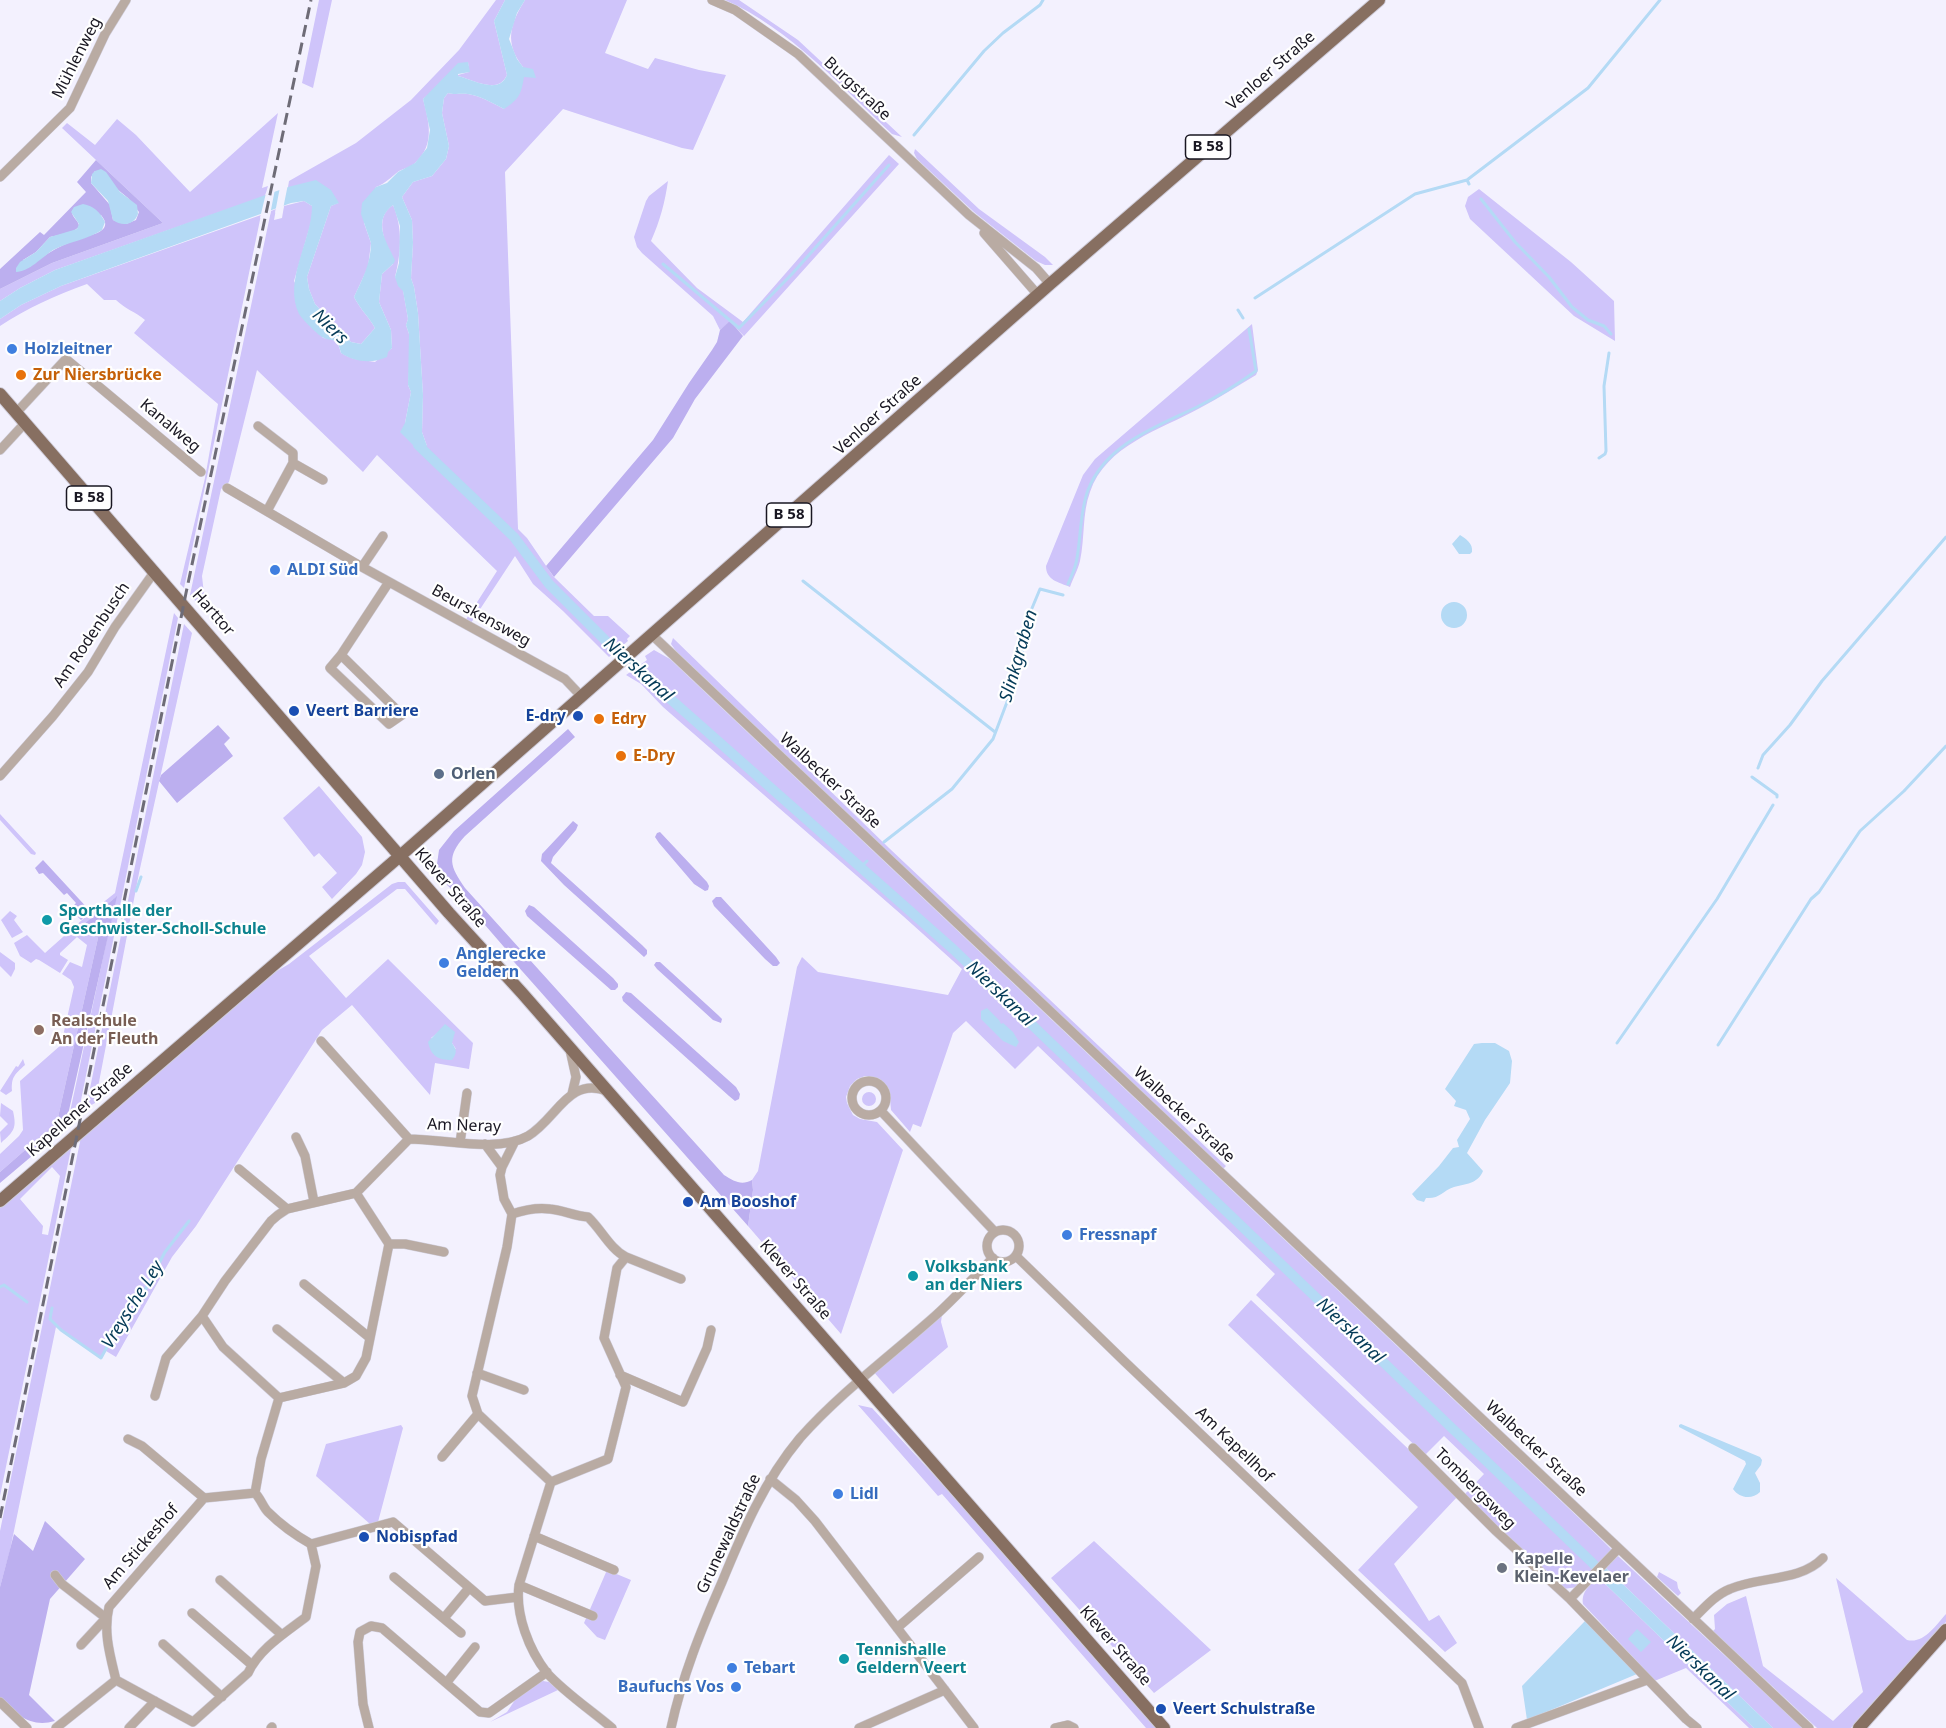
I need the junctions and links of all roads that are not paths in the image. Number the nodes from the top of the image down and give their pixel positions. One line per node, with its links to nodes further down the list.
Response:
1 (126, 0): 4 (street, Mühlenweg)
2 (712, 0): 5 (street, Burgstraße)
3 (1379, 0): 6 (main road, Venloer Straße / B 58)
4 (0, 177)
5 (969, 215): 6 (street, Burgstraße); 7 (street, Burgstraße)
6 (1050, 284): 7 (main road, Venloer Straße / B 58)
7 (1038, 295): 21 (main road, Venloer Straße / B 58)
8 (0, 394): 9 (main road, Harttor / B 58)
9 (20, 418): 11 (street); 13 (street, Kanalweg); 19 (main road, Harttor / B 58)
10 (258, 426): 12 (street)
11 (0, 450)
12 (293, 463): 14 (street); 16 (street)
13 (201, 472)
14 (323, 480)
15 (227, 488): 16 (street, Beurskensweg)
16 (267, 511): 18 (street, Beurskensweg)
17 (383, 536): 18 (street)
18 (362, 567): 20 (street, Beurskensweg)
19 (155, 571): 24 (street, Am Rodenbusch); 25 (main road, Harttor / B 58)
20 (389, 582): 22 (street); 23 (street, Beurskensweg)
21 (652, 635): 23 (main road, Venloer Straße / B 58); 73 (street, Walbecker Straße)
22 (341, 656): 22 (street)
23 (581, 696): 25 (main road, Venloer Straße / B 58)
24 (2, 770)
25 (400, 856): 27 (main road, Klever Straße); 40 (main road, Kapellener Straße)
26 (321, 1041): 33 (street, Am Neray)
27 (570, 1047): 28 (main road, Klever Straße); 30 (street)
28 (608, 1091): 30 (street); 58 (main road, Klever Straße)
29 (466, 1093): 35 (street)
30 (572, 1095): 34 (street, Am Neray)
31 (881, 1111): 44 (street, Am Kapellhof)
32 (296, 1137): 41 (street)
33 (409, 1139): 35 (street, Am Neray); 39 (street, Am Neray)
34 (515, 1141): 36 (street, Am Neray); 37 (street)
35 (460, 1143): 36 (street, Am Neray)
36 (485, 1144): 37 (street)
37 (502, 1167): 43 (street)
38 (239, 1169): 42 (street)
39 (356, 1193): 41 (street); 45 (street)
40 (0, 1201)
41 (314, 1202): 42 (street)
42 (287, 1209): 52 (street)
43 (512, 1214): 48 (street); 56 (street)
44 (995, 1232): 47 (street, Am Kapellhof); 49 (street)
45 (389, 1244): 46 (street); 55 (street)
46 (444, 1252)
47 (1016, 1256): 49 (street); 117 (street, Am Kapellhof)
48 (626, 1257): 50 (street); 57 (street)
49 (993, 1257): 58 (street)
50 (681, 1279)
51 (304, 1284): 55 (street)
52 (202, 1316): 61 (street); 62 (street)
53 (277, 1329): 59 (street)
54 (711, 1330): 57 (street)
55 (370, 1338): 59 (street)
56 (477, 1373): 60 (street); 63 (street)
57 (620, 1376): 68 (street)
58 (861, 1381): 67 (street, Grunewaldstraße); 116 (main road, Klever Straße)
59 (344, 1383): 62 (street)
60 (524, 1390)
61 (155, 1396)
62 (279, 1398): 69 (street)
63 (478, 1414): 66 (street); 68 (street)
64 (128, 1439): 70 (street)
65 (1413, 1448): 83 (street, Tombergsweg)
66 (442, 1457)
67 (770, 1479): 89 (street); 112 (street, Grunewaldstraße)
68 (551, 1482): 71 (street)
69 (255, 1493): 70 (street); 72 (street)
70 (204, 1498): 86 (street, Am Stickeshof)
71 (534, 1536): 76 (street); 80 (street)
72 (311, 1544): 81 (street); 92 (street)
73 (1618, 1549): 83 (street); 88 (street, Walbecker Straße)
74 (979, 1557): 89 (street)
75 (1823, 1558): 88 (street)
76 (614, 1570)
77 (55, 1575): 86 (street, Am Stickeshof)
78 (393, 1577): 87 (street)
79 (220, 1580): 92 (street)
80 (519, 1585): 82 (street); 85 (street)
81 (469, 1588): 82 (street); 87 (street)
82 (518, 1597): 97 (street)
83 (1570, 1599): 99 (street, Tombergsweg)
84 (192, 1613): 96 (street)
85 (593, 1616)
86 (106, 1618): 94 (street, Am Stickeshof); 98 (street)
87 (444, 1618): 91 (street)
88 (1693, 1619): 120 (street, Walbecker Straße)
89 (897, 1628): 101 (street)
90 (1946, 1630): 121 (main road)
91 (460, 1633)
92 (282, 1635): 96 (street)
93 (163, 1644): 102 (street)
94 (81, 1645)
95 (475, 1647): 100 (street)
96 (252, 1665): 102 (street)
97 (547, 1672): 100 (street); 111 (street)
98 (116, 1680): 103 (street); 108 (street)
99 (1647, 1680): 118 (street); 119 (street, Tombergsweg)
100 (447, 1682): 110 (street)
101 (945, 1690): 113 (street); 114 (street)
102 (222, 1697): 105 (street)
103 (155, 1701): 105 (street); 109 (street)
104 (0, 1702): 107 (street)
105 (192, 1726)
106 (1059, 1727): 115 (street)
107 (27, 1728)
108 (56, 1728)
109 (129, 1728)
110 (369, 1728)
111 (612, 1728)
112 (671, 1728)
113 (859, 1728)
114 (974, 1728)
115 (1074, 1728)
116 (1164, 1728)
117 (1479, 1728)
118 (1516, 1728)
119 (1697, 1728)
120 (1809, 1728)
121 (1859, 1728)

